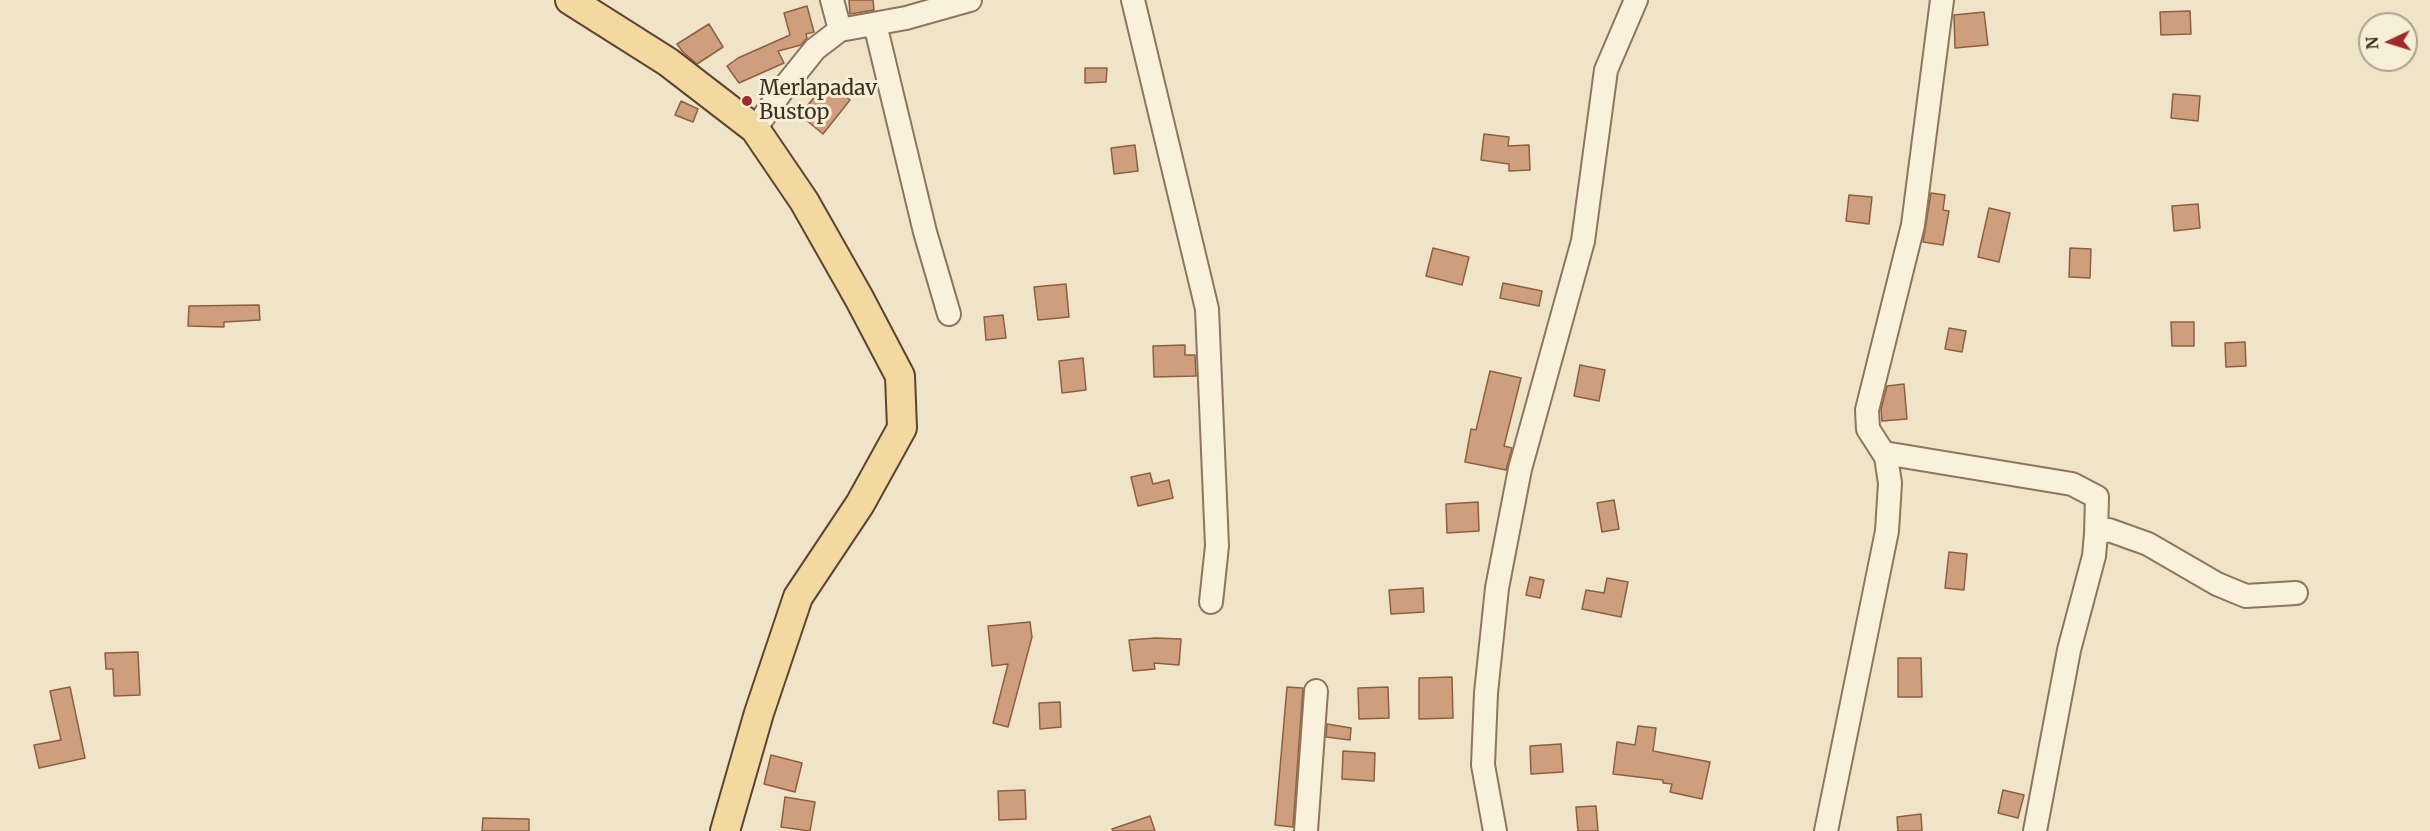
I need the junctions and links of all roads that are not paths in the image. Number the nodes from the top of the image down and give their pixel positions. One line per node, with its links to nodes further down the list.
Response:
1 (570, 0): 9 (main road)
2 (832, 0): 8 (street)
3 (970, 0): 7 (street)
4 (1133, 0): 14 (street)
5 (1636, 0): 18 (street)
6 (1942, 0): 11 (street)
7 (875, 24): 8 (street); 10 (street)
8 (840, 30): 9 (street)
9 (755, 129): 16 (main road)
10 (949, 314)
11 (1884, 453): 12 (street); 19 (street)
12 (2096, 534): 13 (street); 20 (street)
13 (2296, 593)
14 (1210, 602)
15 (1316, 691): 17 (street)
16 (725, 831)
17 (1306, 831)
18 (1495, 831)
19 (1826, 831)
20 (2035, 831)

